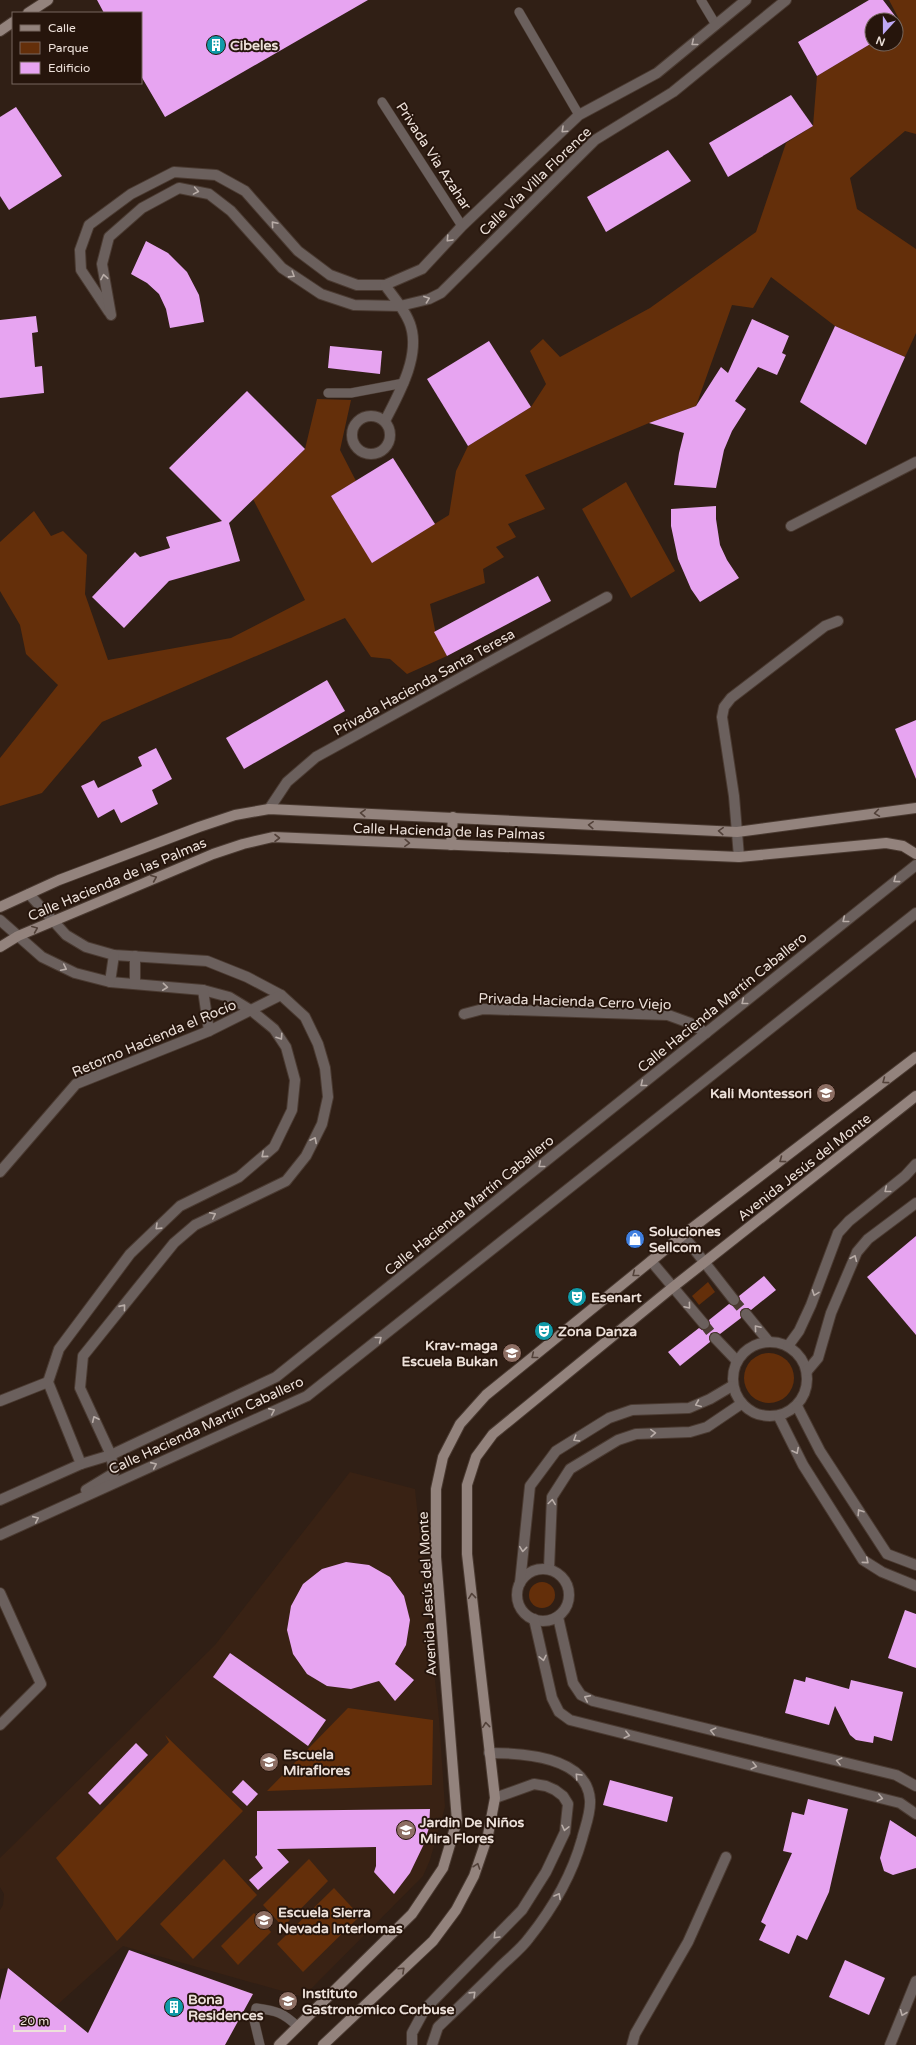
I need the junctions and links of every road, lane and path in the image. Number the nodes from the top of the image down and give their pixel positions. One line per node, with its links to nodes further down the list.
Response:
1 (48, 0): 5 (main road)
2 (701, 0): 8 (lane)
3 (746, 0): 8 (street, Calle Via Villa Florence)
4 (786, 0): 14 (street, Calle Via Villa Florence, one-way to 4)
5 (30, 12)
6 (519, 12): 11 (lane)
7 (12, 23): 9 (main road)
8 (716, 25): 11 (street, Calle Via Villa Florence, one-way to 11)
9 (0, 31)
10 (382, 102): 12 (lane, Privada Vía Azahar)
11 (579, 115): 12 (street, Calle Via Villa Florence, one-way to 12)
12 (462, 226): 13 (street, Calle Via Villa Florence, one-way to 13)
13 (385, 285): 14 (street); 14 (street, Calle Via Villa Florence, one-way to 14)
14 (400, 306): 15 (street)
15 (404, 383): 16 (lane); 17 (street)
16 (328, 393)
17 (385, 421)
18 (916, 462): 19 (street)
19 (791, 526)
20 (607, 597): 23 (street, Privada Hacienda Santa Teresa)
21 (838, 621): 25 (street)
22 (916, 808): 25 (main road, Calle Hacienda de las Palmas, one-way to 25)
23 (269, 809): 24 (main road, Calle Hacienda de las Palmas, one-way to 23); 30 (main road, Calle Hacienda de las Palmas)
24 (453, 817): 25 (main road, Calle Hacienda de las Palmas, one-way to 24); 26 (main road)
25 (737, 832): 28 (street)
26 (451, 846): 28 (main road, Calle Hacienda de las Palmas); 34 (main road, Calle Hacienda de las Palmas, one-way to 26)
27 (916, 854): 28 (main road, Calle Hacienda de las Palmas)
28 (739, 857)
29 (916, 865): 46 (street, Calle Hacienda Martín Caballero, one-way to 46)
30 (29, 894): 31 (main road, Calle Hacienda de las Palmas); 34 (street)
31 (0, 907)
32 (916, 912): 73 (street, Calle Hacienda Martín Caballero, one-way to 32)
33 (0, 920): 35 (street)
34 (53, 921): 35 (main road, Calle Hacienda de las Palmas, one-way to 34); 37 (street)
35 (18, 936): 36 (main road, Calle Hacienda de las Palmas); 39 (street, one-way to 39)
36 (0, 947)
37 (114, 955): 38 (street); 39 (street)
38 (135, 956): 40 (street); 42 (street)
39 (110, 982): 40 (street)
40 (135, 984): 41 (street, one-way to 41)
41 (203, 990): 43 (street); 45 (street)
42 (281, 995): 43 (street, Retorno Hacienda el Rocío); 70 (street, one-way to 42)
43 (252, 1011): 45 (street, Retorno Hacienda el Rocío); 64 (street, one-way to 64)
44 (464, 1014): 46 (street, Privada Hacienda Cerro Viejo)
45 (209, 1031): 50 (street, Retorno Hacienda el Rocío)
46 (706, 1033): 70 (street, Calle Hacienda Martín Caballero, one-way to 70)
47 (916, 1057): 52 (main road, Avenida Jesús del Monte, one-way to 52)
48 (916, 1096): 54 (main road, Avenida Jesús del Monte)
49 (916, 1164): 61 (street, one-way to 61)
50 (0, 1172)
51 (916, 1202): 63 (street, one-way to 51)
52 (683, 1234): 53 (main road, Avenida Jesús del Monte); 54 (street)
53 (651, 1261): 55 (street); 89 (main road, Avenida Jesús del Monte, one-way to 89)
54 (706, 1263): 55 (main road, Avenida Jesús del Monte); 56 (street)
55 (673, 1287): 58 (street, one-way to 58); 83 (main road, Avenida Jesús del Monte, one-way to 55)
56 (734, 1300)
57 (746, 1314): 60 (street, one-way to 57)
58 (704, 1324)
59 (715, 1338): 62 (street)
60 (769, 1342): 61 (street); 62 (street)
61 (788, 1346): 63 (street)
62 (737, 1361): 65 (street)
63 (807, 1371): 68 (street)
64 (48, 1382): 66 (street); 71 (street)
65 (732, 1386): 67 (street); 77 (street, one-way to 77)
66 (0, 1401)
67 (741, 1404): 69 (street); 76 (street, one-way to 67)
68 (797, 1406): 69 (street); 75 (street, one-way to 68)
69 (779, 1416): 78 (street, one-way to 78)
70 (111, 1455): 71 (street, Calle Hacienda Martín Caballero); 73 (street)
71 (81, 1464): 72 (street, Calle Hacienda Martín Caballero)
72 (0, 1500)
73 (50, 1512): 74 (street, Calle Hacienda Martín Caballero, one-way to 73)
74 (0, 1535)
75 (916, 1565)
76 (549, 1568): 77 (street); 80 (street)
77 (520, 1583): 81 (street)
78 (916, 1586)
79 (0, 1593): 82 (street)
80 (558, 1617): 81 (street); 84 (street, one-way to 80)
81 (534, 1620): 86 (street, one-way to 86)
82 (0, 1725)
83 (490, 1753): 85 (main road, Avenida Jesús del Monte); 94 (street, one-way to 83)
84 (916, 1786)
85 (494, 1798): 92 (main road, Avenida Jesús del Monte, one-way to 85); 93 (street, one-way to 93)
86 (916, 1814)
87 (726, 1857): 95 (street)
88 (916, 1981): 96 (street, one-way to 96)
89 (298, 2027): 90 (lane); 91 (main road, Avenida Jesús del Monte)
90 (260, 2045)
91 (279, 2045)
92 (323, 2045)
93 (412, 2045)
94 (432, 2045)
95 (632, 2045)
96 (890, 2045)

